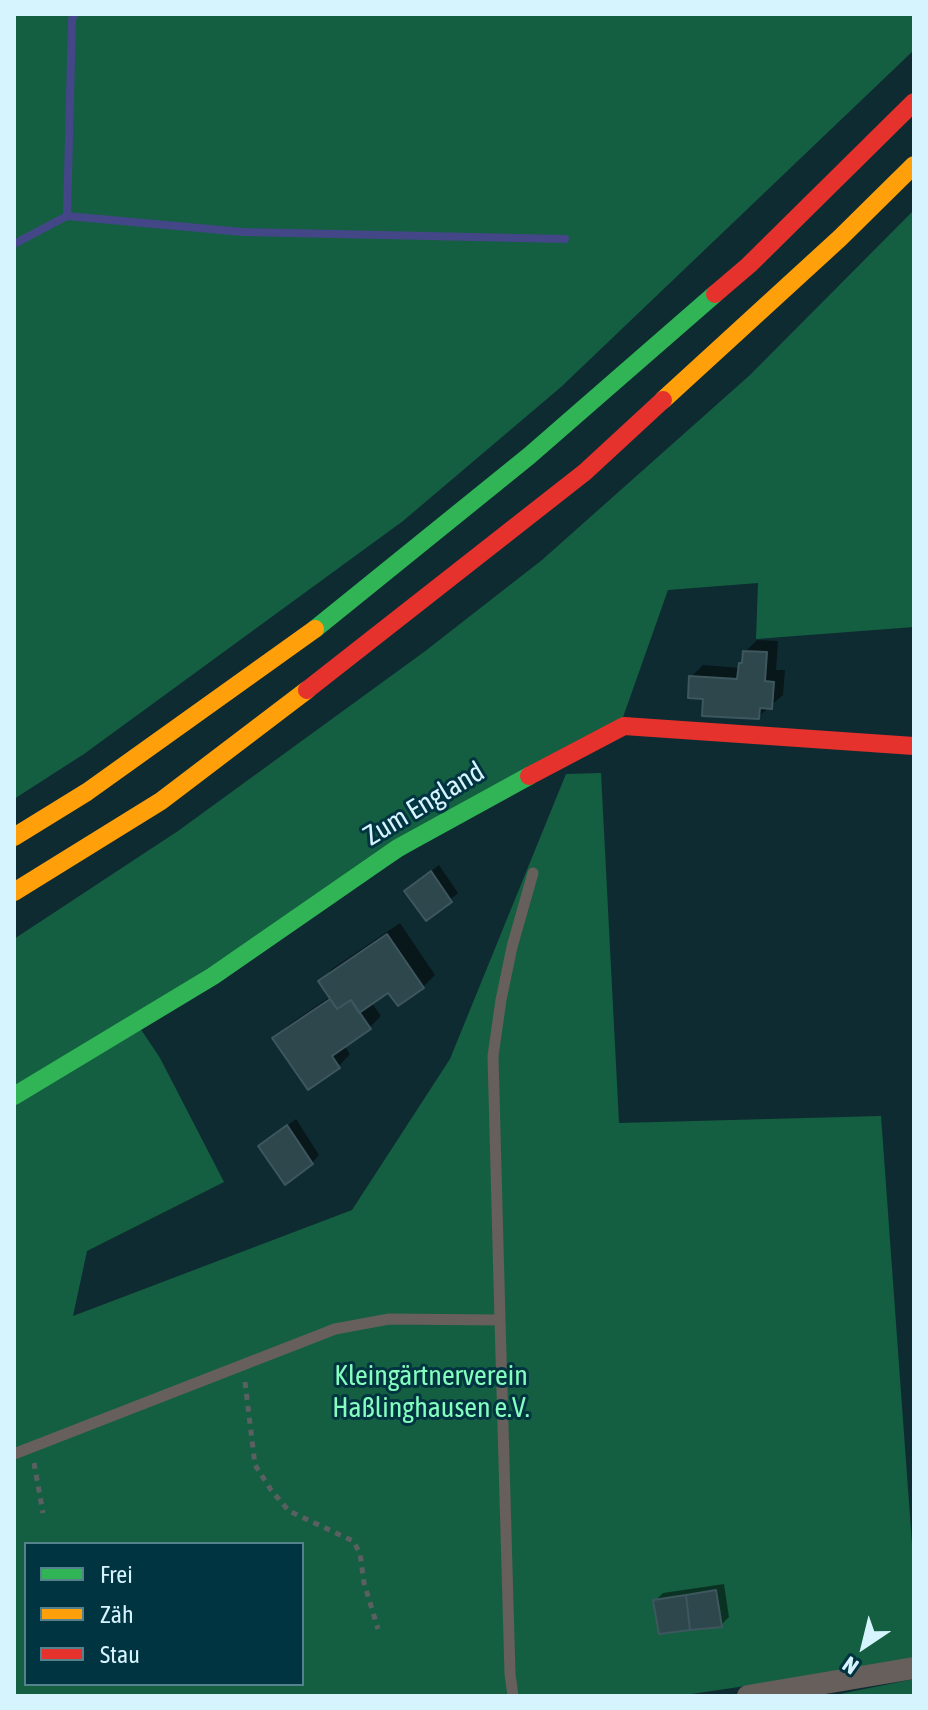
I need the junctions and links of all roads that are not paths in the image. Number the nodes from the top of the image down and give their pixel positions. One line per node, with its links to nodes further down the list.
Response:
1 (914, 102): 4 (main road)
2 (914, 165): 6 (main road)
3 (914, 746): 7 (main road, Zum England)
4 (14, 837)
5 (533, 873): 8 (lane)
6 (14, 892)
7 (14, 1096)
8 (500, 1320): 9 (lane); 11 (lane)
9 (14, 1454)
10 (914, 1668): 12 (street)
11 (513, 1696)
12 (748, 1696)

